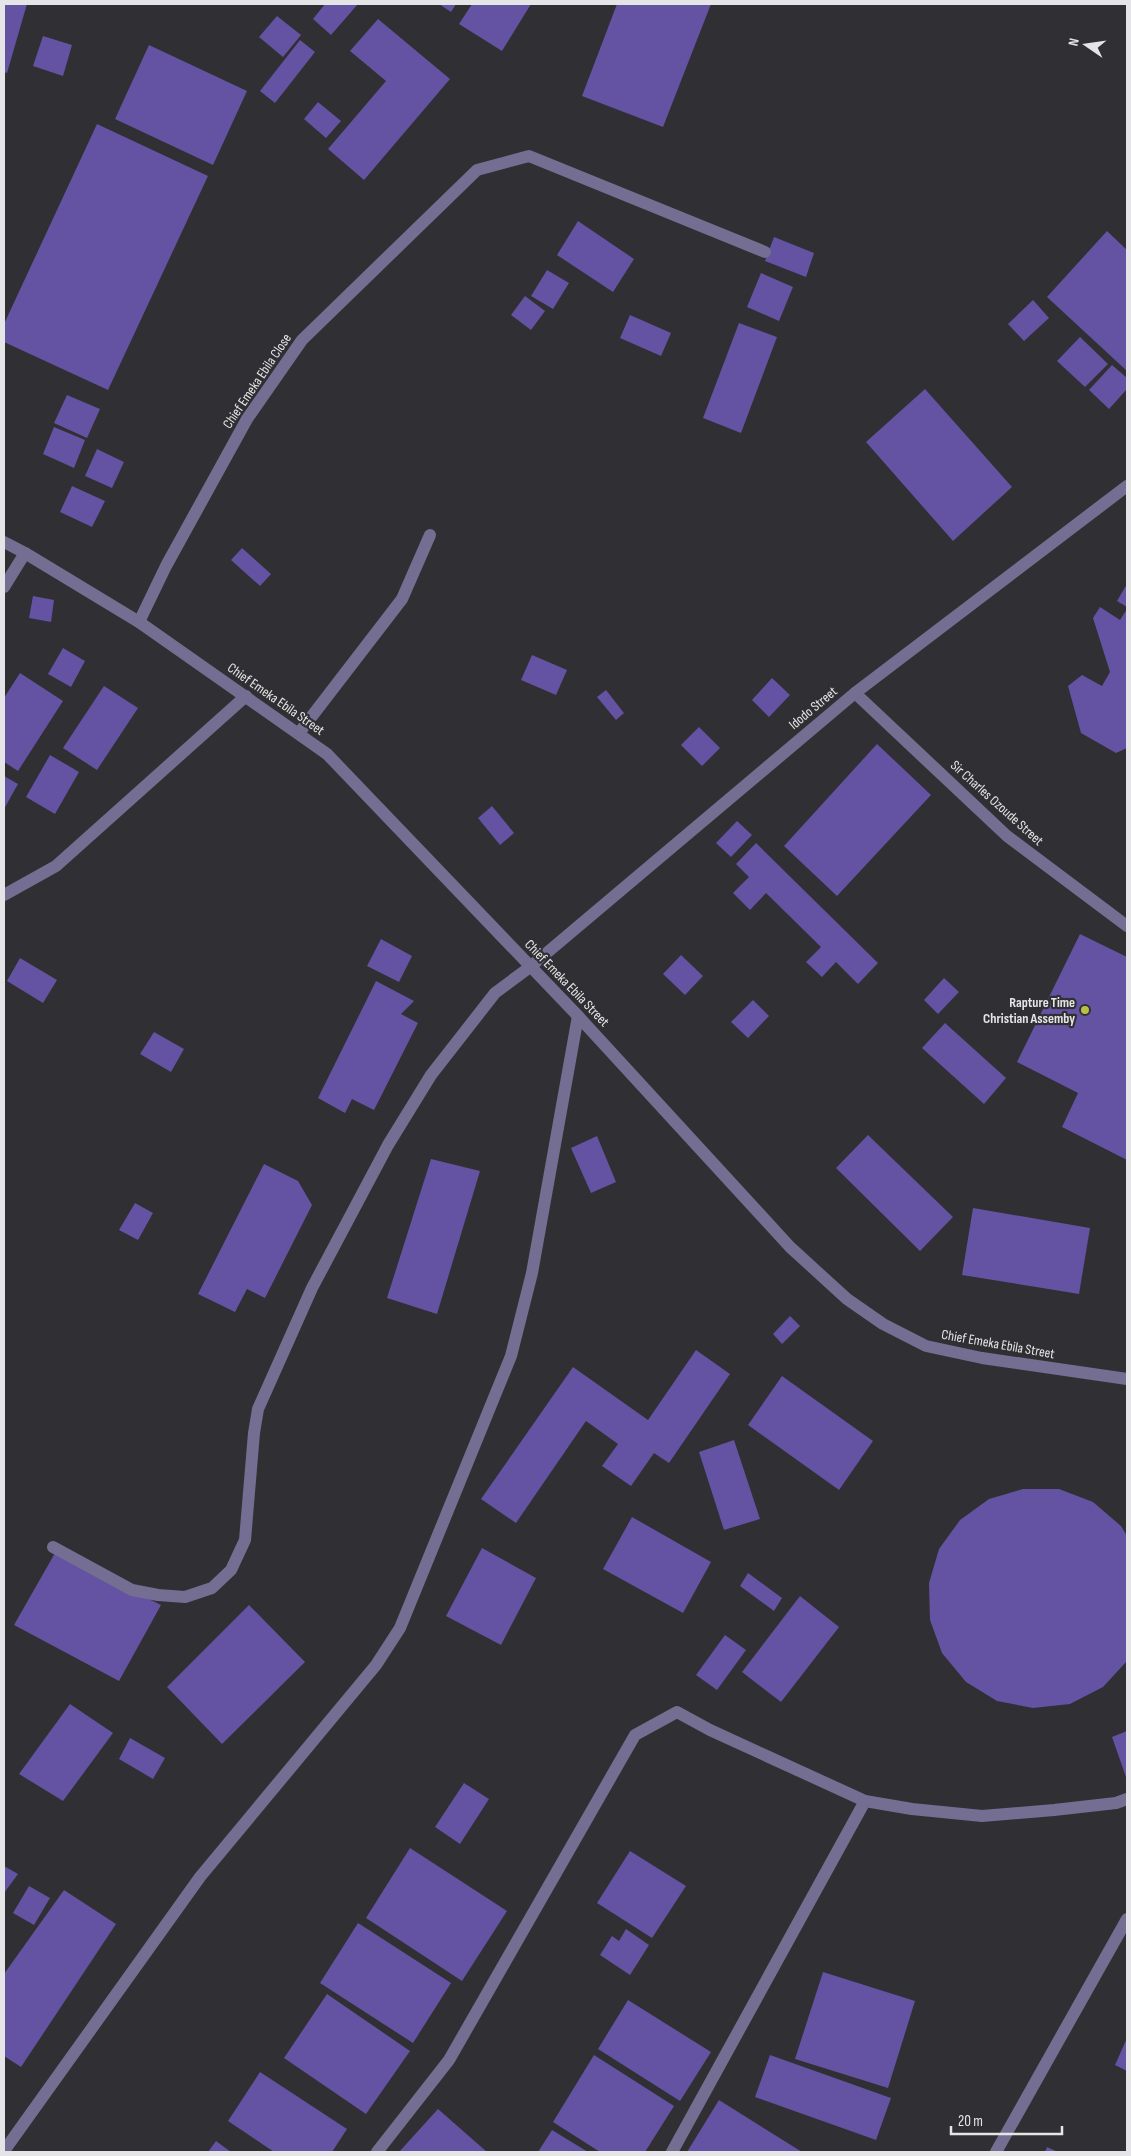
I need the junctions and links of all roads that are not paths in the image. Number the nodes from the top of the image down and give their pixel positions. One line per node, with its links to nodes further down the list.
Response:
1 (765, 252): 7 (street, Chief Emeka Ebila Close)
2 (1127, 486): 8 (street, Idodo Street)
3 (430, 535): 10 (street)
4 (4, 542): 5 (street, Chief Emeka Ebila Street)
5 (25, 553): 6 (street); 7 (street, Chief Emeka Ebila Street)
6 (4, 587)
7 (138, 622): 9 (street, Chief Emeka Ebila Street)
8 (855, 693): 12 (street, Sir Charles Ozoude Street); 13 (street, Idodo Street)
9 (246, 696): 10 (street, Chief Emeka Ebila Street); 11 (street)
10 (299, 733): 13 (street, Chief Emeka Ebila Street)
11 (4, 895)
12 (1127, 926)
13 (530, 967): 14 (street, Chief Emeka Ebila Street); 16 (street, Idodo Street)
14 (578, 1016): 15 (street, Chief Emeka Ebila Street); 20 (street)
15 (1127, 1379)
16 (53, 1548)
17 (1127, 1799): 18 (street)
18 (865, 1801): 21 (street); 22 (street)
19 (1127, 1919): 23 (street)
20 (4, 2152)
21 (377, 2152)
22 (672, 2152)
23 (996, 2152)

